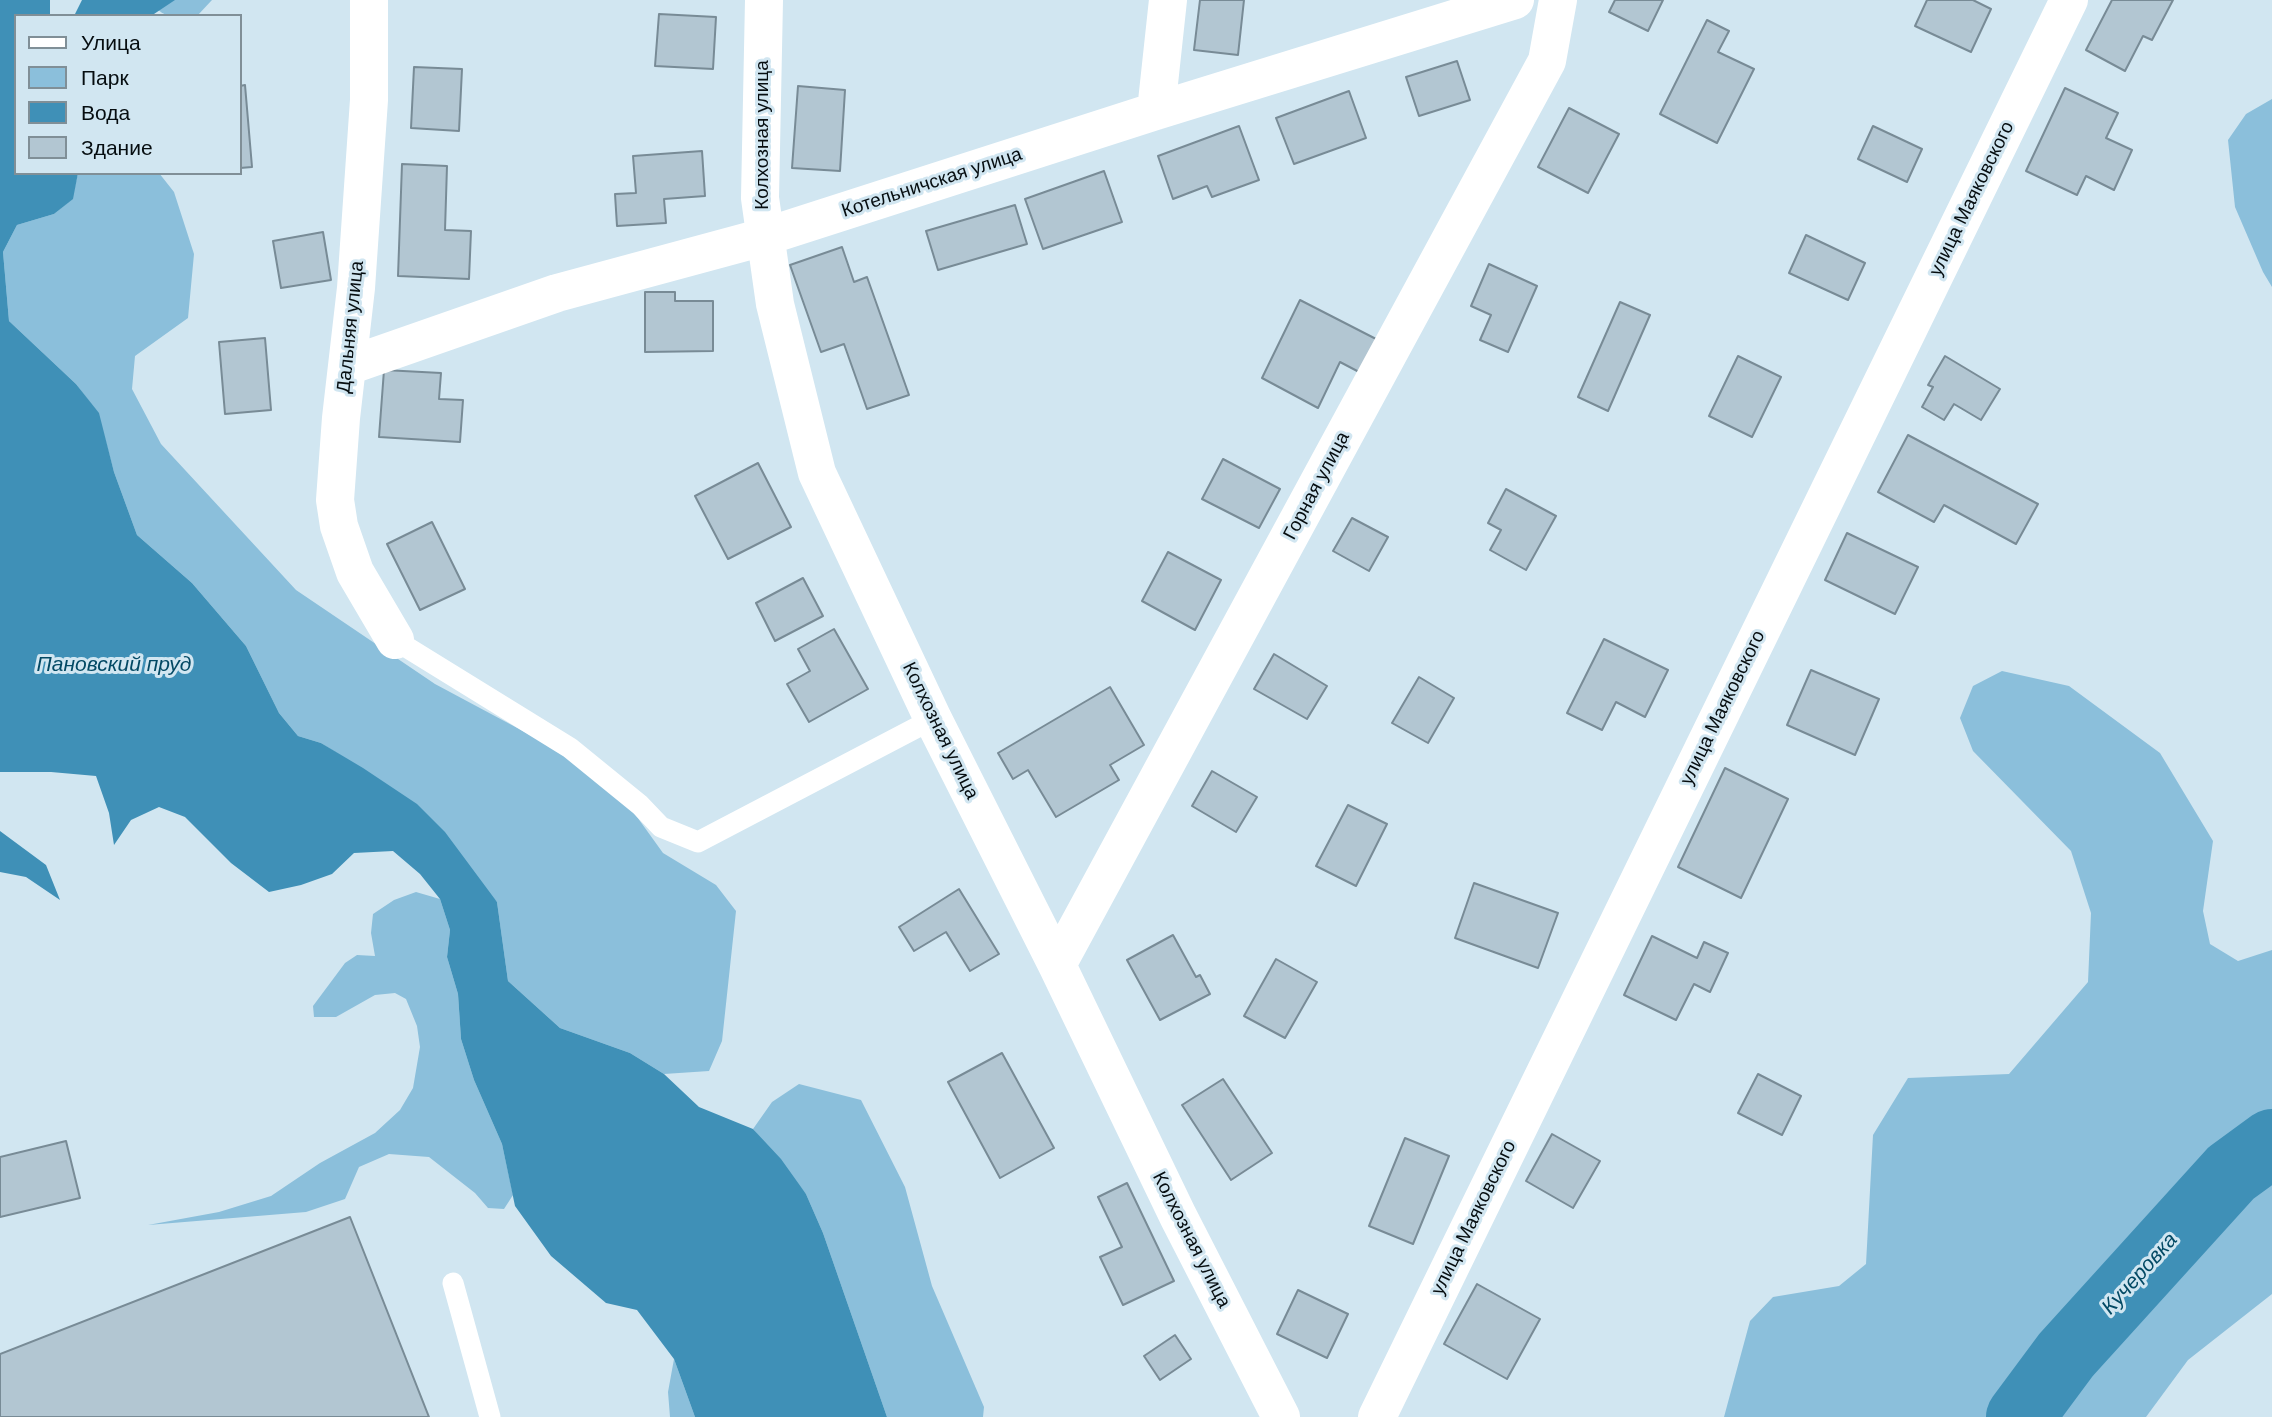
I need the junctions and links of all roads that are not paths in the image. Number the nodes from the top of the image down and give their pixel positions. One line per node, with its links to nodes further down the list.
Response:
1 (369, 0): 9 (street, Дальняя улица)
2 (764, 0): 8 (street, Колхозная улица)
3 (1168, 0): 7 (street)
4 (1515, 0): 7 (street, Котельничская улица)
5 (1559, 0): 12 (street, Горная улица)
6 (2069, 0): 16 (street, улица Маяковского)
7 (1156, 111): 8 (street, Котельничская улица)
8 (764, 237): 9 (street, Котельничская улица); 11 (street, Колхозная улица)
9 (348, 366): 10 (street, Дальняя улица)
10 (396, 640): 11 (lane)
11 (933, 719): 12 (street, Колхозная улица)
12 (1057, 965): 15 (street, Колхозная улица)
13 (453, 1283): 14 (lane)
14 (490, 1417)
15 (1281, 1417)
16 (1377, 1417)

